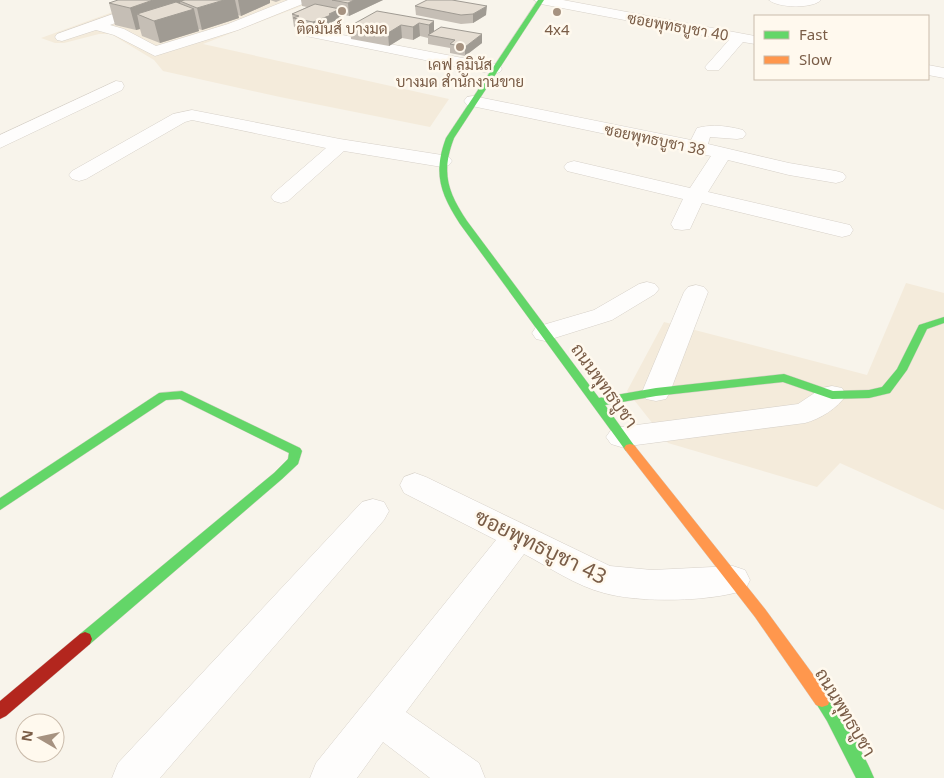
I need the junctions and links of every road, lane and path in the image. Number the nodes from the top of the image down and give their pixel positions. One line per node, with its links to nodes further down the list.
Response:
1 (165, 0): 6 (street)
2 (300, 0): 6 (street)
3 (541, 0): 9 (street, ซอยพุทธบูชา 40); 12 (main road, ถนนพุทธบูชา)
4 (776, 0): 5 (street)
5 (810, 2)
6 (96, 25): 8 (street)
7 (311, 33): 12 (street)
8 (62, 37)
9 (739, 37): 10 (street, ซอยพุทธบูชา 40); 11 (street)
10 (754, 40)
11 (713, 67)
12 (494, 69): 16 (main road, ถนนพุทธบูชา)
13 (929, 70): 14 (street)
14 (944, 73)
15 (116, 86): 19 (street)
16 (477, 96): 17 (street); 21 (street, ซอยพุทธบูชา 38); 23 (main road, ถนนพุทธบูชา)
17 (603, 117)
18 (737, 134): 21 (street)
19 (0, 142)
20 (340, 145): 23 (street); 25 (street); 28 (street)
21 (697, 147): 22 (street, ซอยพุทธบูชา 38)
22 (722, 154): 26 (street, ซอยพุทธบูชา 38); 27 (street)
23 (442, 161): 34 (main road, ถนนพุทธบูชา)
24 (574, 167): 27 (street)
25 (79, 175)
26 (836, 177)
27 (695, 196): 29 (street); 30 (street)
28 (281, 197)
29 (682, 224)
30 (842, 230)
31 (647, 289): 34 (street)
32 (696, 292): 35 (street)
33 (944, 320): 36 (main road)
34 (544, 333): 37 (main road, ถนนพุทธบูชา)
35 (656, 392): 36 (main road); 37 (main road)
36 (832, 395): 38 (street)
37 (595, 403): 38 (main road, ถนนพุทธบูชา)
38 (621, 437): 43 (main road, ถนนพุทธบูชา)
39 (415, 485): 42 (street, ซอยพุทธบูชา 43)
40 (0, 505): 44 (main road)
41 (374, 511): 46 (street)
42 (518, 536): 43 (street, ซอยพุทธบูชา 43); 45 (street)
43 (733, 580): 49 (main road, ถนนพุทธบูชา)
44 (0, 711)
45 (380, 716): 47 (street); 48 (street)
46 (133, 778)
47 (331, 778)
48 (464, 778)
49 (865, 778)

